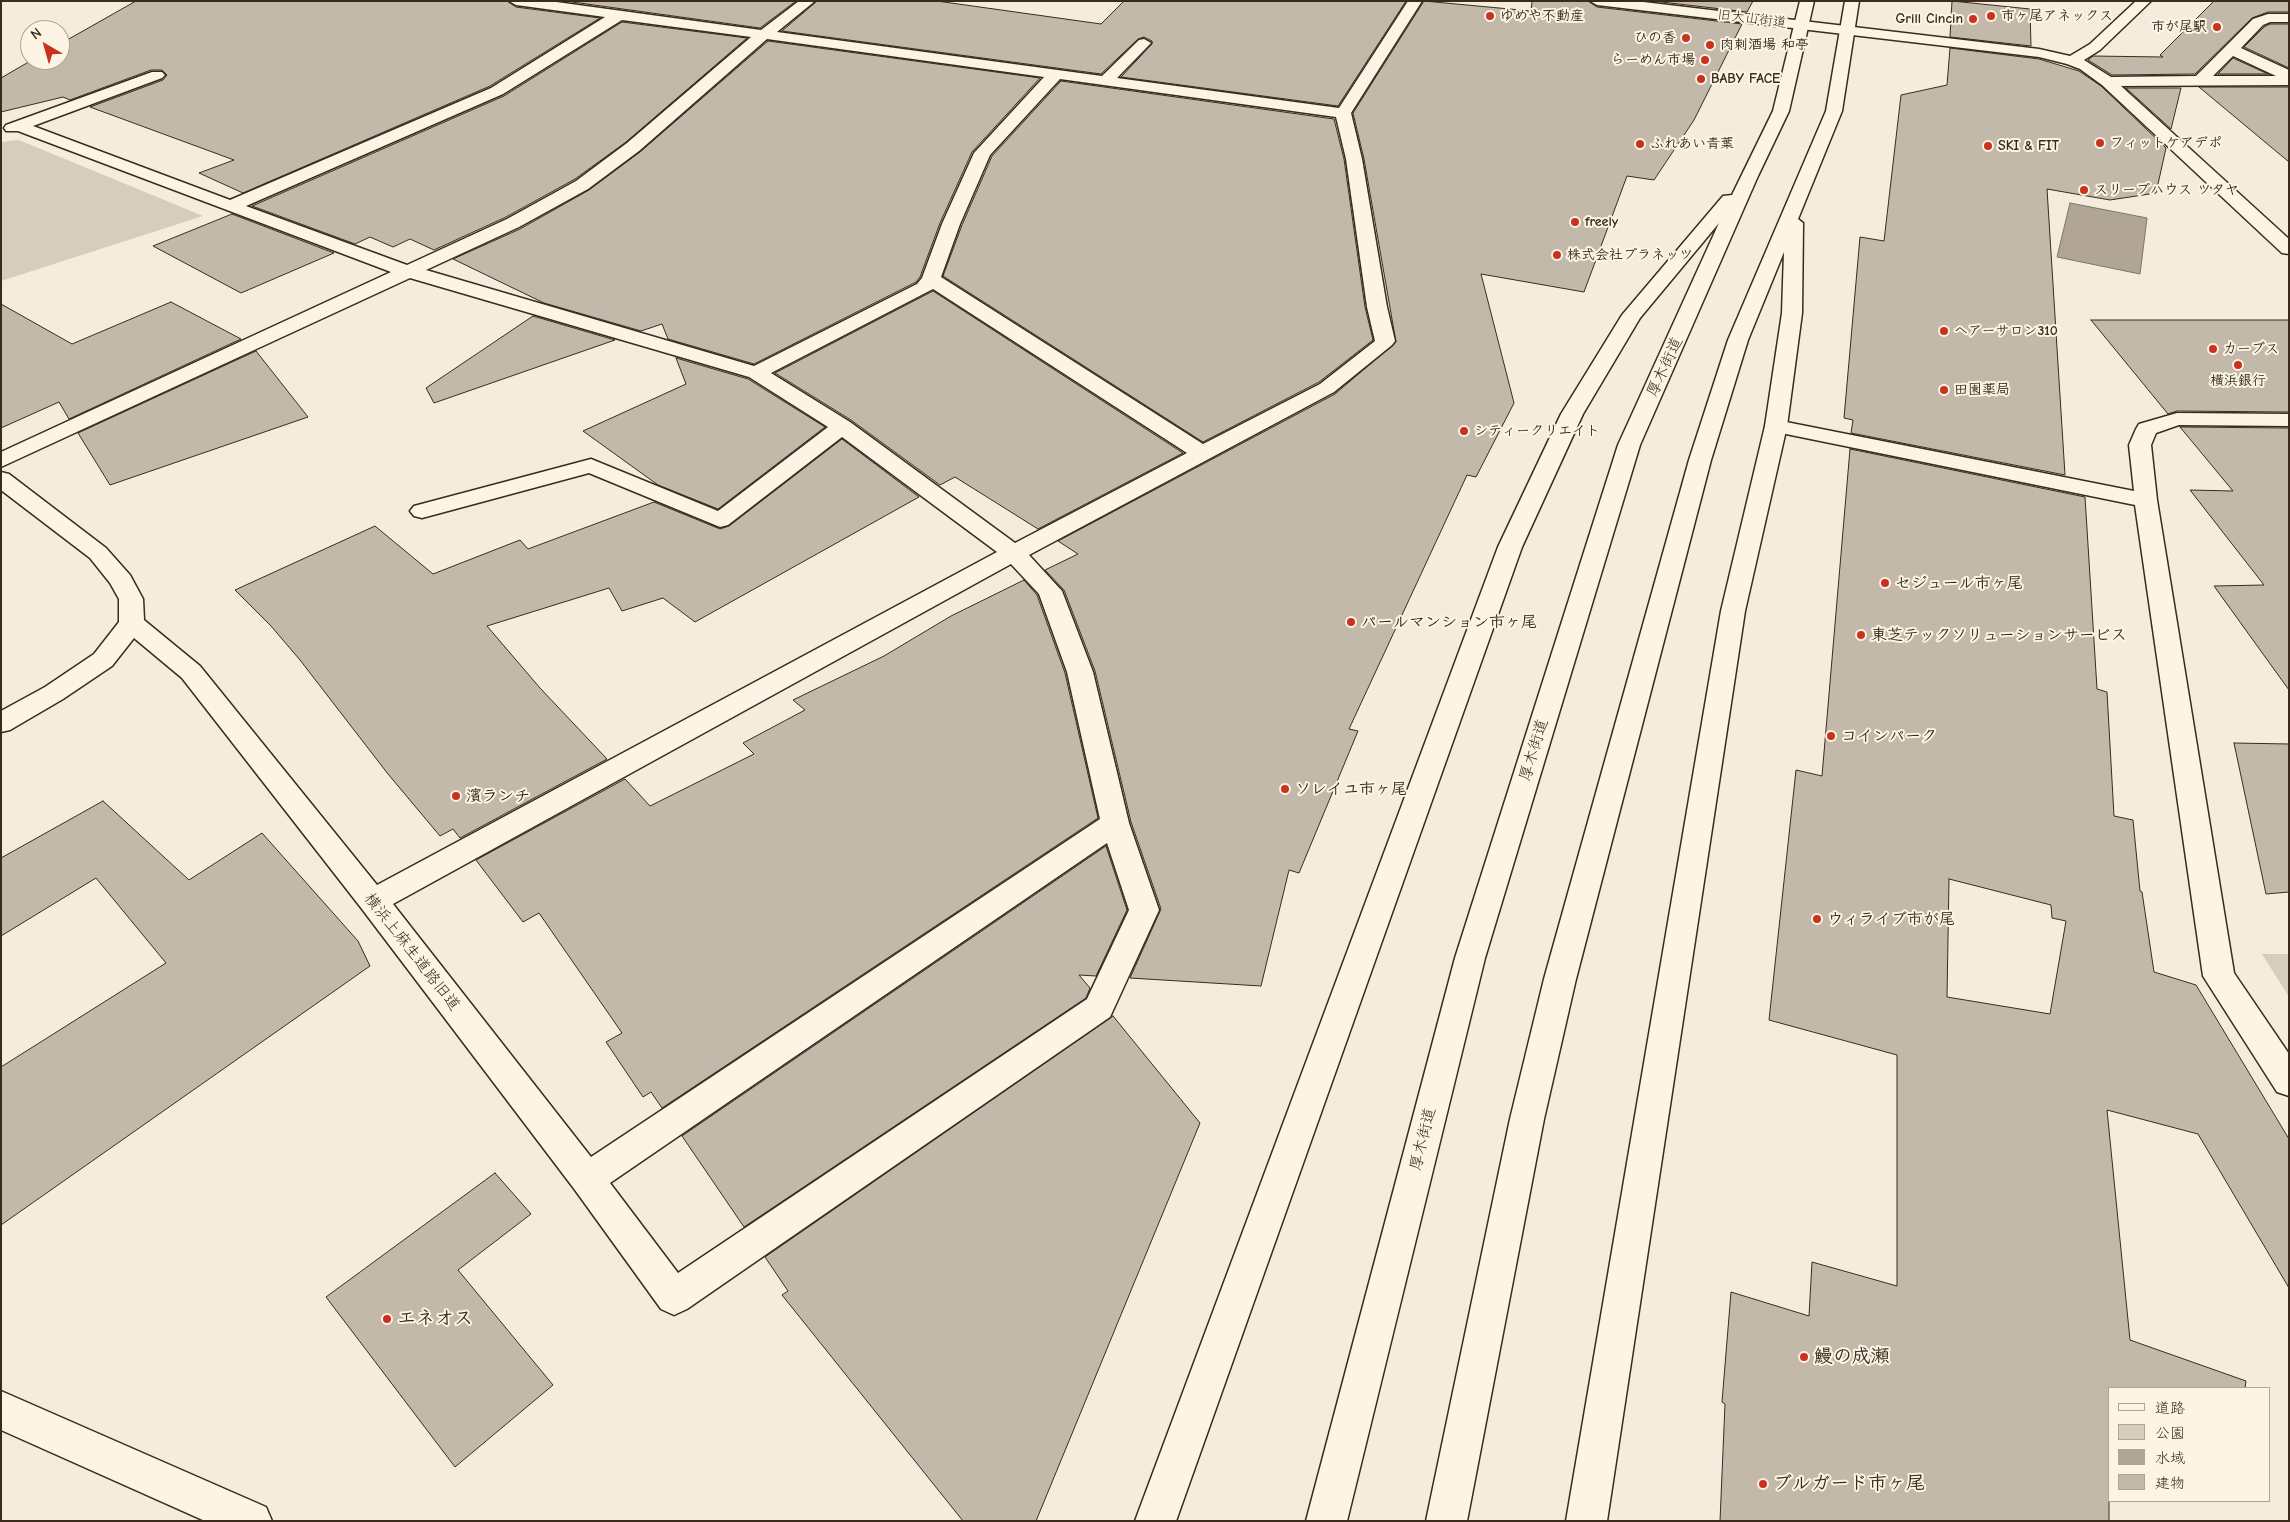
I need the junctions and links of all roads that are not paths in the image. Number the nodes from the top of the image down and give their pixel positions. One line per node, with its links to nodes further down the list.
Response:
1 (516, 1): 8 (main road)
2 (808, 1): 12 (main road)
3 (1415, 1): 23 (main road)
4 (1597, 1): 10 (main road, 旧大山街道)
5 (1807, 1): 10 (main road, 厚木街道)
6 (1852, 1): 11 (main road)
7 (2144, 1): 15 (main road)
8 (619, 15): 12 (main road); 26 (main road)
9 (2289, 18): 14 (main road)
10 (1802, 25): 11 (main road, 旧大山街道); 25 (main road, 厚木街道)
11 (1847, 30): 15 (main road, 旧大山街道); 27 (main road)
12 (764, 34): 17 (main road); 29 (main road)
13 (1144, 43): 20 (main road)
14 (2233, 50): 18 (main road); 21 (main road)
15 (2072, 61): 22 (main road, 旧大山街道)
16 (156, 74): 24 (main road)
17 (1056, 74): 20 (main road); 30 (main road)
18 (2289, 76)
19 (2289, 80): 21 (main road)
20 (1105, 81): 23 (main road)
21 (2200, 81): 22 (main road)
22 (2107, 82): 28 (main road, 旧大山街道)
23 (1342, 113): 35 (main road)
24 (10, 129): 26 (main road)
25 (1750, 176): 49 (main road); 50 (main road, 厚木街道)
26 (231, 206): 29 (main road)
27 (1794, 209): 33 (main road); 51 (main road)
28 (2289, 249)
29 (408, 270): 31 (main road); 36 (main road)
30 (931, 280): 31 (main road); 35 (main road)
31 (756, 372): 34 (main road)
32 (2289, 420): 38 (main road)
33 (1776, 426): 38 (main road); 52 (main road)
34 (842, 427): 39 (main road); 40 (main road)
35 (1203, 454): 40 (main road)
36 (1, 460)
37 (1, 479): 41 (main road)
38 (2146, 500): 45 (main road)
39 (422, 511)
40 (1014, 553): 43 (main road); 44 (main road)
41 (132, 622): 42 (main road); 44 (main road, 横浜上麻生道路旧道)
42 (1, 723)
43 (1115, 823): 46 (main road); 46 (main road, 横浜上麻生道路旧道)
44 (373, 901): 46 (main road, 横浜上麻生道路旧道)
45 (2289, 1082)
46 (587, 1178)
47 (1, 1410): 48 (main road)
48 (252, 1521)
49 (1155, 1521)
50 (1326, 1521)
51 (1446, 1521)
52 (1586, 1521)

